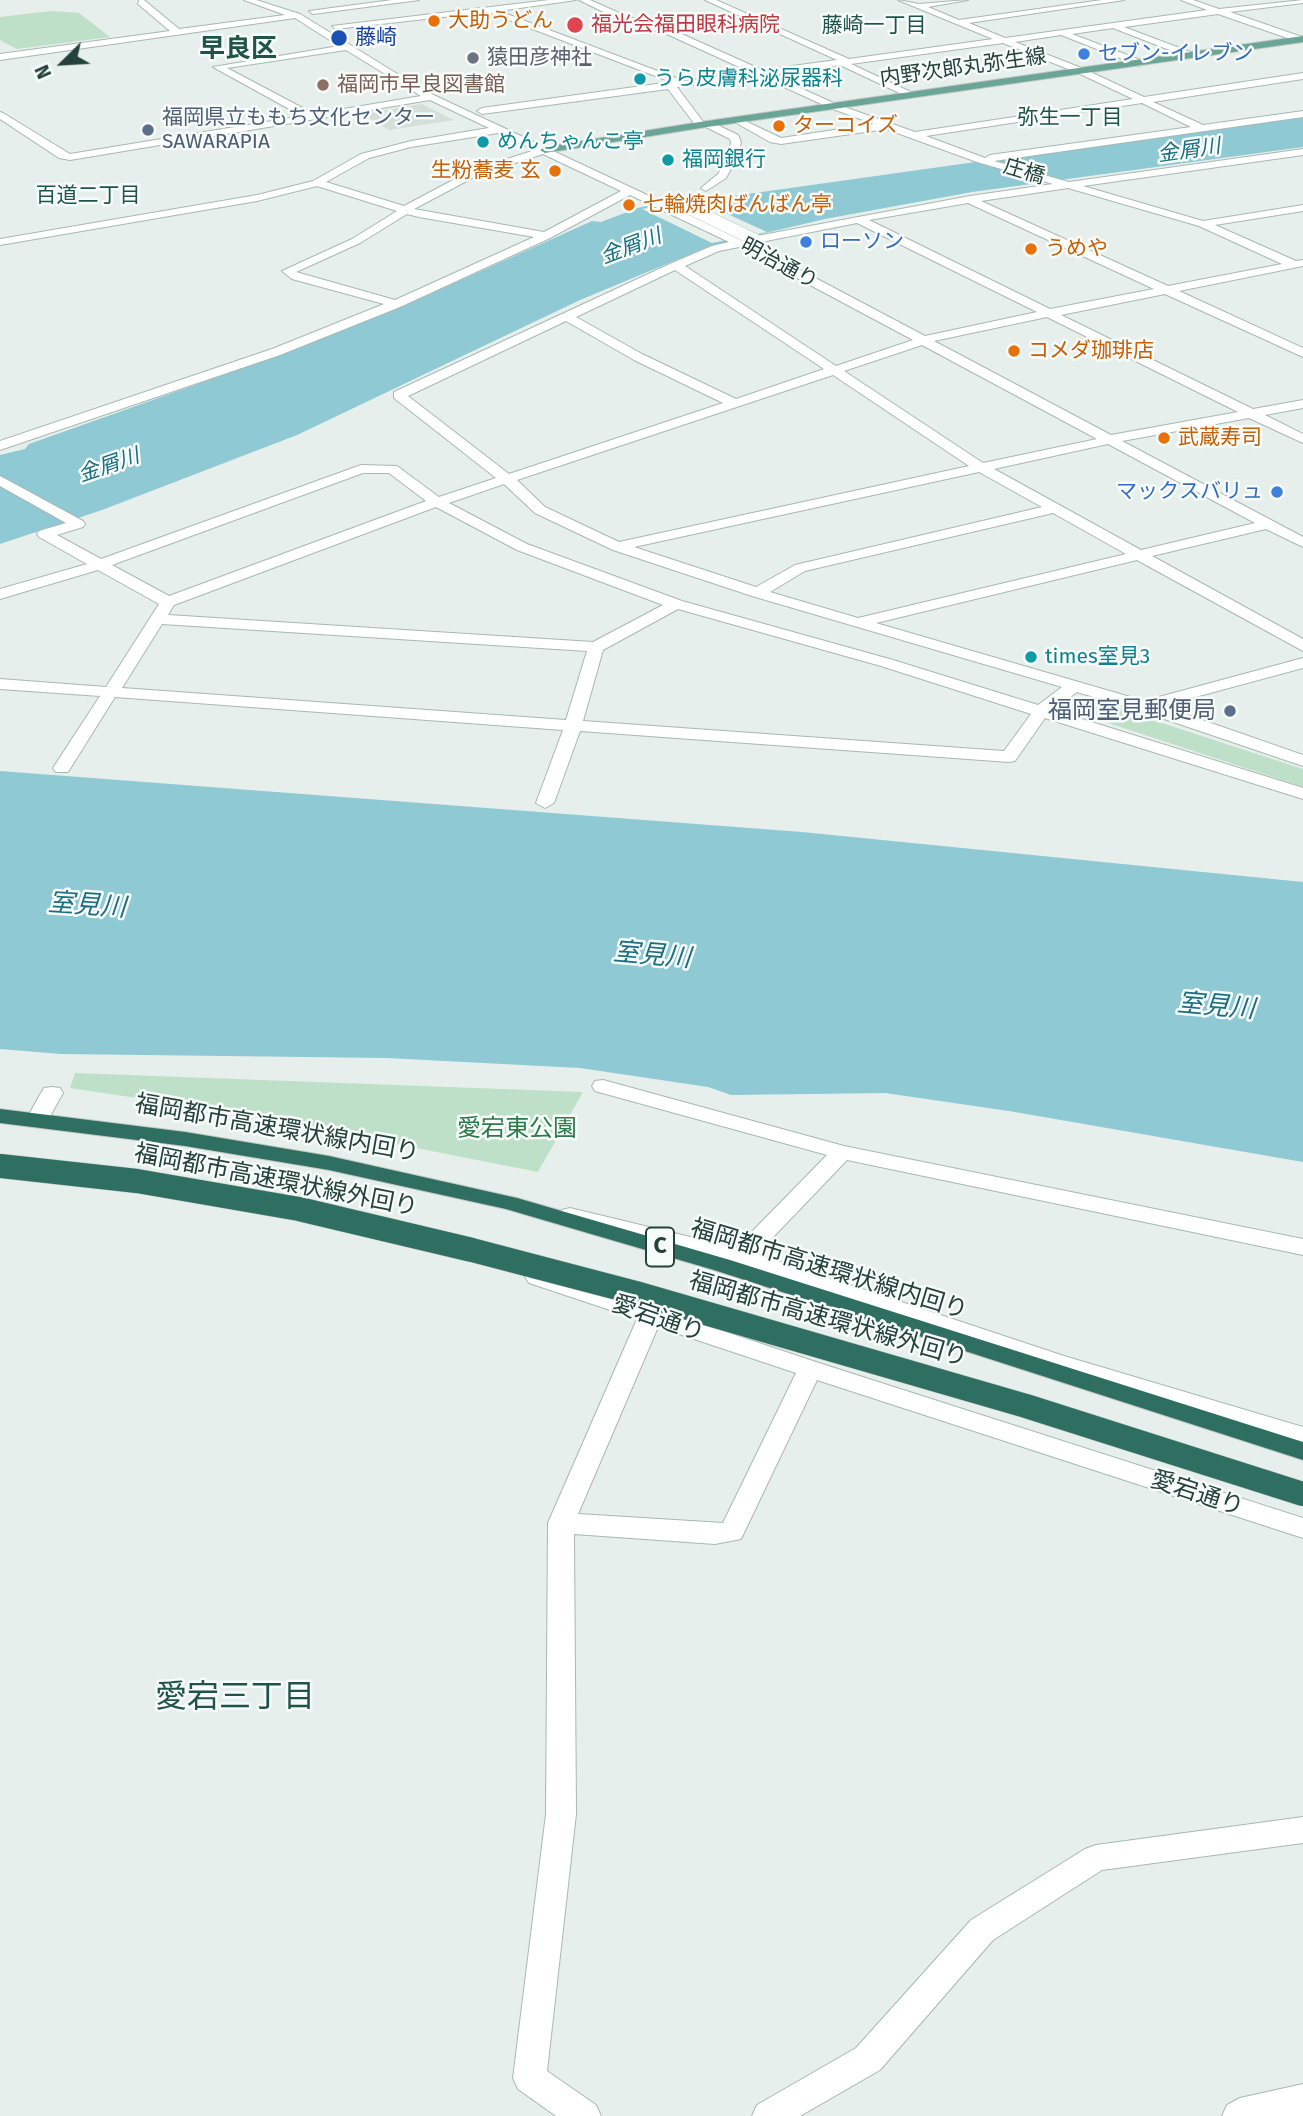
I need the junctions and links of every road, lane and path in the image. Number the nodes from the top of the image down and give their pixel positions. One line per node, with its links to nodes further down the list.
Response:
1 (248, 0): 24 (street, 明治通り)
2 (415, 0): 19 (street)
3 (572, 0): 20 (street)
4 (583, 0): 40 (street, 庄橋)
5 (709, 0): 37 (street)
6 (902, 0): 17 (street)
7 (964, 0): 17 (street)
8 (1042, 0): 18 (street)
9 (1112, 0): 15 (street); 18 (street)
10 (1185, 0): 22 (street)
11 (1257, 0): 16 (street)
12 (1303, 0): 16 (street)
13 (141, 2): 29 (street)
14 (289, 2): 24 (street)
15 (1123, 3)
16 (1270, 4): 22 (street); 23 (street)
17 (917, 6): 26 (street)
18 (1063, 8): 26 (street); 28 (street)
19 (313, 10): 24 (street); 27 (street)
20 (488, 10): 27 (street); 42 (street)
21 (1139, 10): 25 (street)
22 (1220, 12): 25 (street); 31 (street)
23 (1292, 12)
24 (297, 16): 29 (street); 34 (street, 明治通り)
25 (1164, 19): 28 (street)
26 (958, 22): 33 (street)
27 (336, 26): 32 (street)
28 (1113, 26): 30 (street); 35 (street)
29 (177, 32): 36 (street)
30 (1063, 33): 33 (street); 38 (street)
31 (1301, 39): 35 (main road, 内野次郎丸弥生線)
32 (360, 40)
33 (1006, 41): 37 (street); 39 (street)
34 (350, 47): 47 (street, 明治通り); 53 (street)
35 (1190, 55): 38 (main road, 内野次郎丸弥生線)
36 (0, 57)
37 (844, 62): 40 (street); 45 (street)
38 (1140, 62): 39 (main road, 内野次郎丸弥生線)
39 (1081, 71): 45 (main road, 内野次郎丸弥生線); 48 (street)
40 (761, 74): 42 (street); 49 (street, 庄橋)
41 (1303, 76): 48 (street)
42 (683, 84): 44 (street)
43 (431, 85): 46 (street, 明治通り)
44 (670, 85): 50 (street); 55 (street)
45 (910, 95): 49 (main road, 内野次郎丸弥生線)
46 (450, 96): 47 (street); 50 (street, 明治通り)
47 (432, 97): 53 (street); 58 (street, 明治通り)
48 (1143, 100): 57 (street); 59 (street)
49 (833, 106): 54 (main road, 内野次郎丸弥生線); 56 (street, 庄橋)
50 (482, 111): 60 (street, 明治通り)
51 (1303, 114): 57 (street)
52 (0, 115): 53 (street)
53 (312, 117)
54 (736, 120): 55 (main road, 内野次郎丸弥生線); 56 (street)
55 (704, 124): 60 (main road, 内野次郎丸弥生線); 66 (street)
56 (887, 126): 59 (street, 庄橋)
57 (1202, 128): 63 (street)
58 (502, 129): 61 (street, 明治通り); 64 (street)
59 (914, 135): 63 (street, 庄橋)
60 (560, 147): 61 (main road, 内野次郎丸弥生線); 74 (street, 明治通り, bridge)
61 (545, 150): 67 (street, 明治通り); 70 (street)
62 (1300, 154): 65 (street)
63 (981, 160): 65 (street, 庄橋)
64 (317, 183): 70 (street); 75 (street)
65 (1067, 185): 68 (street); 72 (street, 庄橋)
66 (706, 188)
67 (632, 191): 73 (street); 76 (street, 明治通り)
68 (970, 200): 71 (street); 79 (street)
69 (1303, 208): 72 (street)
70 (406, 210): 73 (street); 80 (street)
71 (858, 219): 74 (street); 82 (street)
72 (1203, 224): 78 (street, 庄橋)
73 (546, 236): 80 (street)
74 (755, 240): 76 (street); 81 (street, 明治通り)
75 (0, 242)
76 (740, 243): 77 (street); 86 (street, 明治通り)
77 (676, 265): 83 (street); 89 (street)
78 (1300, 266): 79 (street)
79 (1168, 290): 82 (street); 88 (street)
80 (396, 304): 97 (street)
81 (899, 312)
82 (1047, 314): 85 (street); 93 (street)
83 (566, 316): 91 (street); 100 (street)
84 (923, 324): 85 (street)
85 (944, 334): 86 (street); 87 (street)
86 (926, 341): 89 (street); 96 (street, 明治通り)
87 (958, 342)
88 (1303, 353)
89 (832, 370): 91 (street); 98 (street)
90 (1061, 398): 94 (street)
91 (732, 402): 100 (street)
92 (1303, 404): 93 (street)
93 (1250, 414): 94 (street); 95 (street)
94 (1130, 436): 96 (street); 104 (street)
95 (1303, 439)
96 (1110, 440): 98 (street); 103 (street, 明治通り)
97 (0, 446)
98 (980, 467): 102 (street); 106 (street)
99 (0, 480): 108 (street)
100 (508, 480): 101 (street); 106 (street)
101 (437, 502): 108 (street); 111 (street); 112 (street)
102 (1058, 508): 107 (street); 109 (street)
103 (1269, 524): 105 (street, 明治通り); 107 (street)
104 (1303, 529)
105 (1303, 544)
106 (618, 547): 109 (street)
107 (1138, 554): 114 (street); 115 (street)
108 (99, 565): 110 (street); 111 (street)
109 (757, 593): 114 (street)
110 (0, 594)
111 (168, 602): 113 (street)
112 (676, 604): 116 (street); 122 (street)
113 (159, 619): 116 (street); 120 (street)
114 (858, 622): 119 (street)
115 (1303, 646)
116 (596, 647): 123 (street)
117 (1303, 663): 121 (street)
118 (0, 684): 120 (street)
119 (1075, 685): 121 (street); 122 (street)
120 (109, 692): 123 (street); 125 (street)
121 (1144, 706): 124 (street)
122 (1042, 710): 123 (street); 126 (street)
123 (573, 726): 127 (street)
124 (1303, 761)
125 (62, 768)
126 (1303, 794)
127 (545, 803)
128 (603, 1086): 132 (street)
129 (52, 1093): 131 (street)
130 (0, 1116): 131 (street); 139 (highway, 福岡都市高速環状線内回り / C)
131 (38, 1118): 135 (street)
132 (842, 1152): 134 (street); 135 (street)
133 (0, 1166): 136 (street, 愛宕通り); 140 (highway, 福岡都市高速環状線外回り / C, bridge)
134 (1303, 1247)
135 (741, 1257): 138 (street)
136 (651, 1316): 137 (street, 愛宕通り); 141 (street)
137 (810, 1369): 141 (street); 142 (street, 愛宕通り)
138 (1303, 1436)
139 (1303, 1451)
140 (1303, 1494)
141 (561, 1523): 145 (street)
142 (1303, 1528)
143 (1303, 1830): 146 (street)
144 (1303, 2100): 147 (street)
145 (584, 2116)
146 (769, 2116)
147 (1239, 2116)

